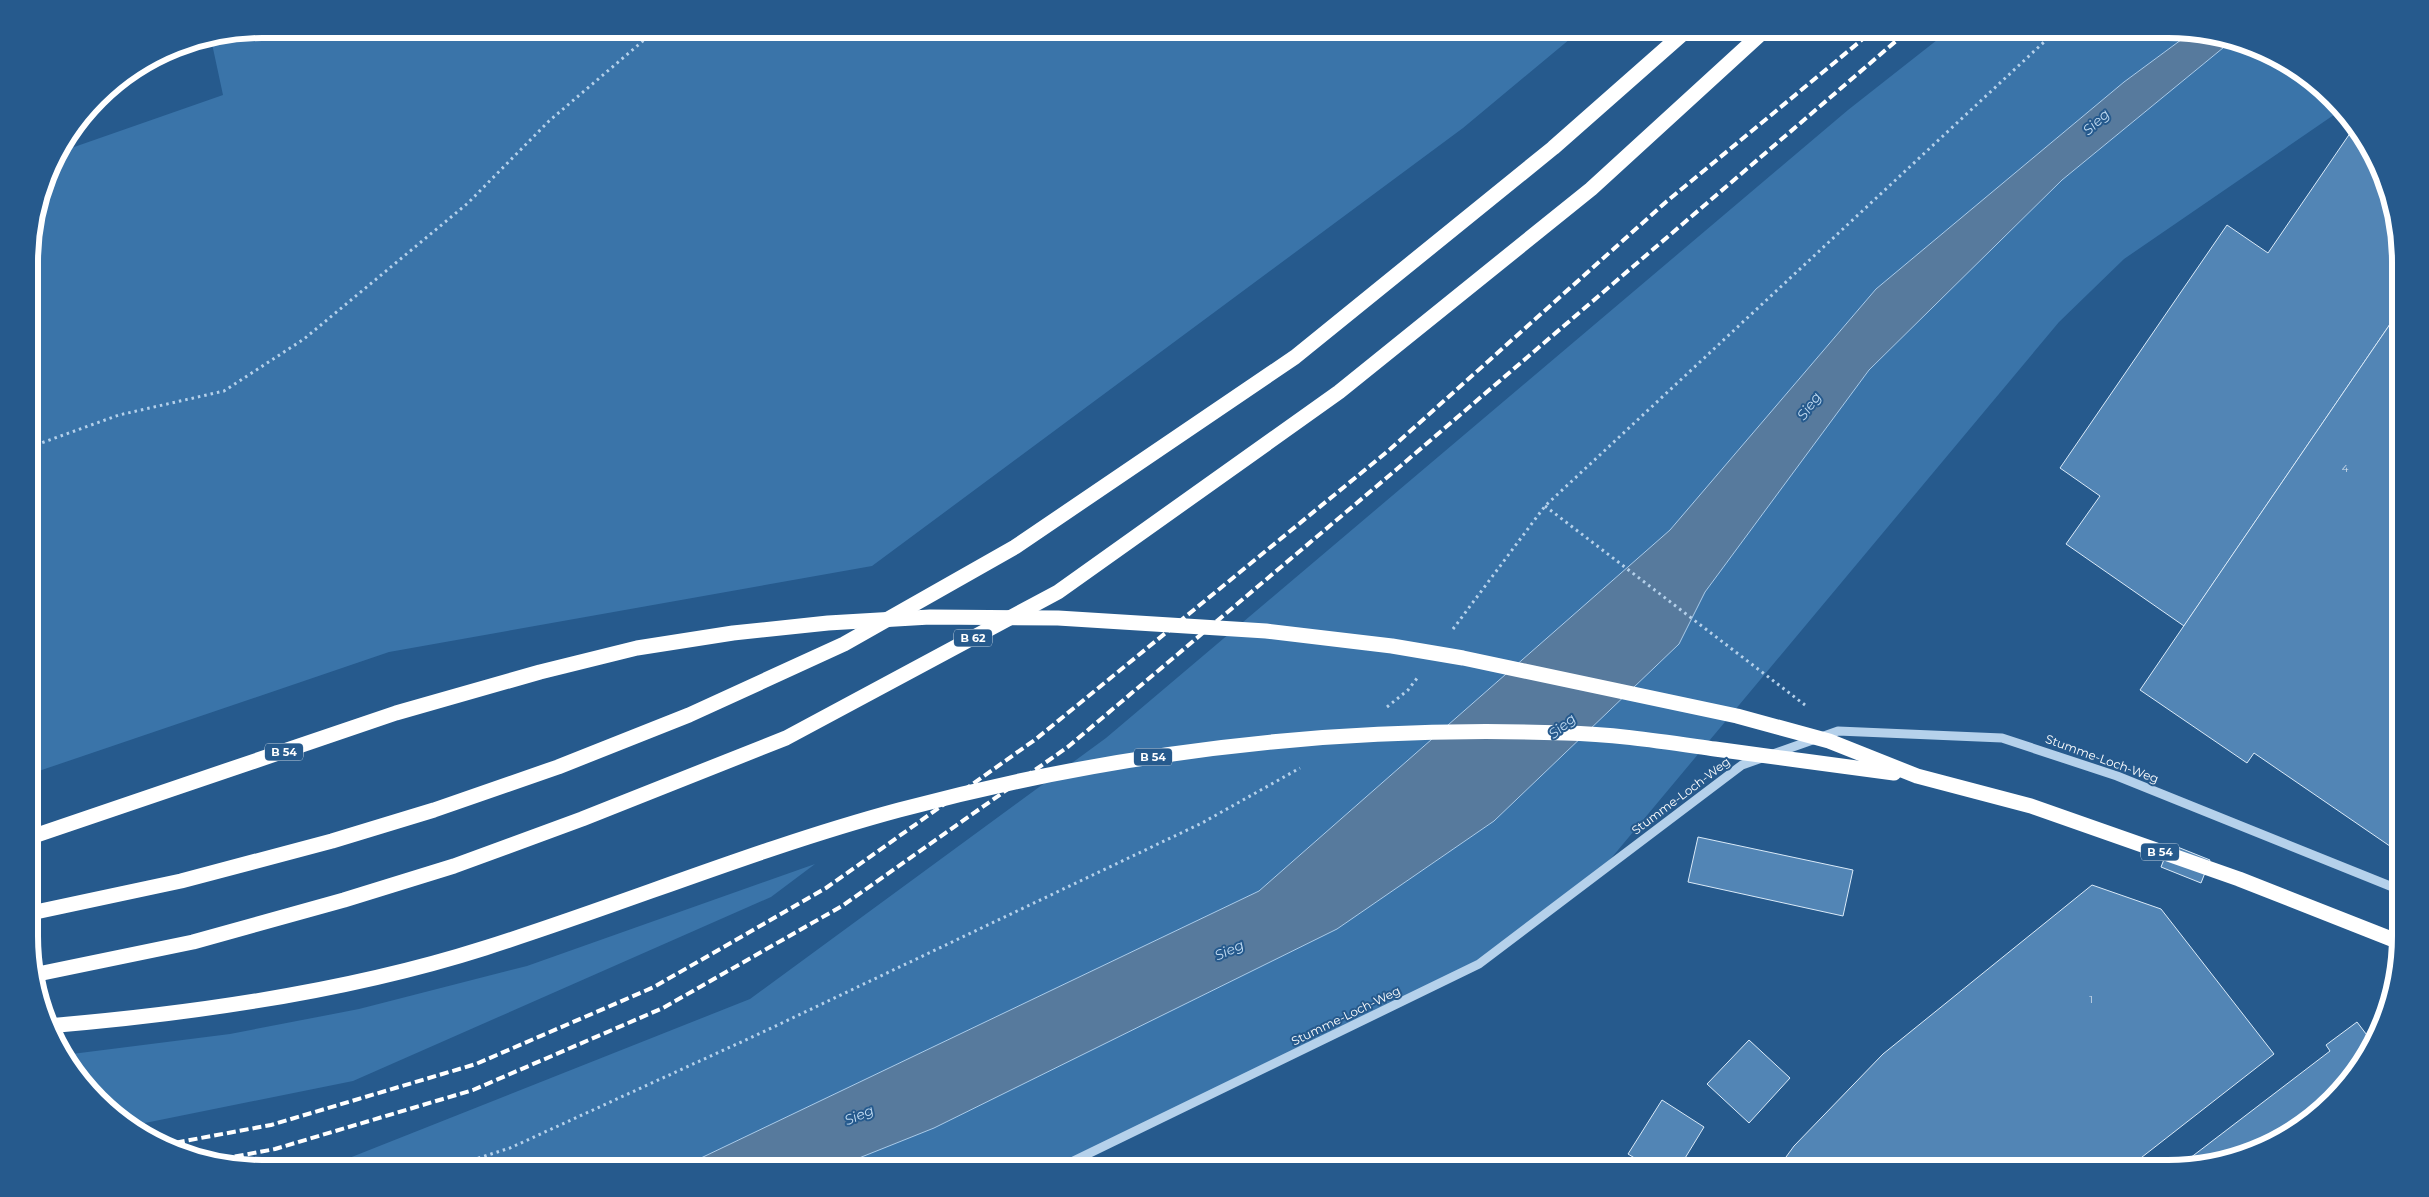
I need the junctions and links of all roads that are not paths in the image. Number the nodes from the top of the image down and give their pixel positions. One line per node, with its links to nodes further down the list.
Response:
1 (1678, 38): 6 (highway)
2 (1756, 38): 8 (highway, B 62)
3 (1917, 776): 4 (highway, B 54); 7 (highway, B 54); 9 (highway, B 54)
4 (38, 834)
5 (2392, 887): 10 (street, Stumme-Loch-Weg)
6 (38, 911)
7 (2392, 939)
8 (41, 973)
9 (57, 1025)
10 (1075, 1160)

